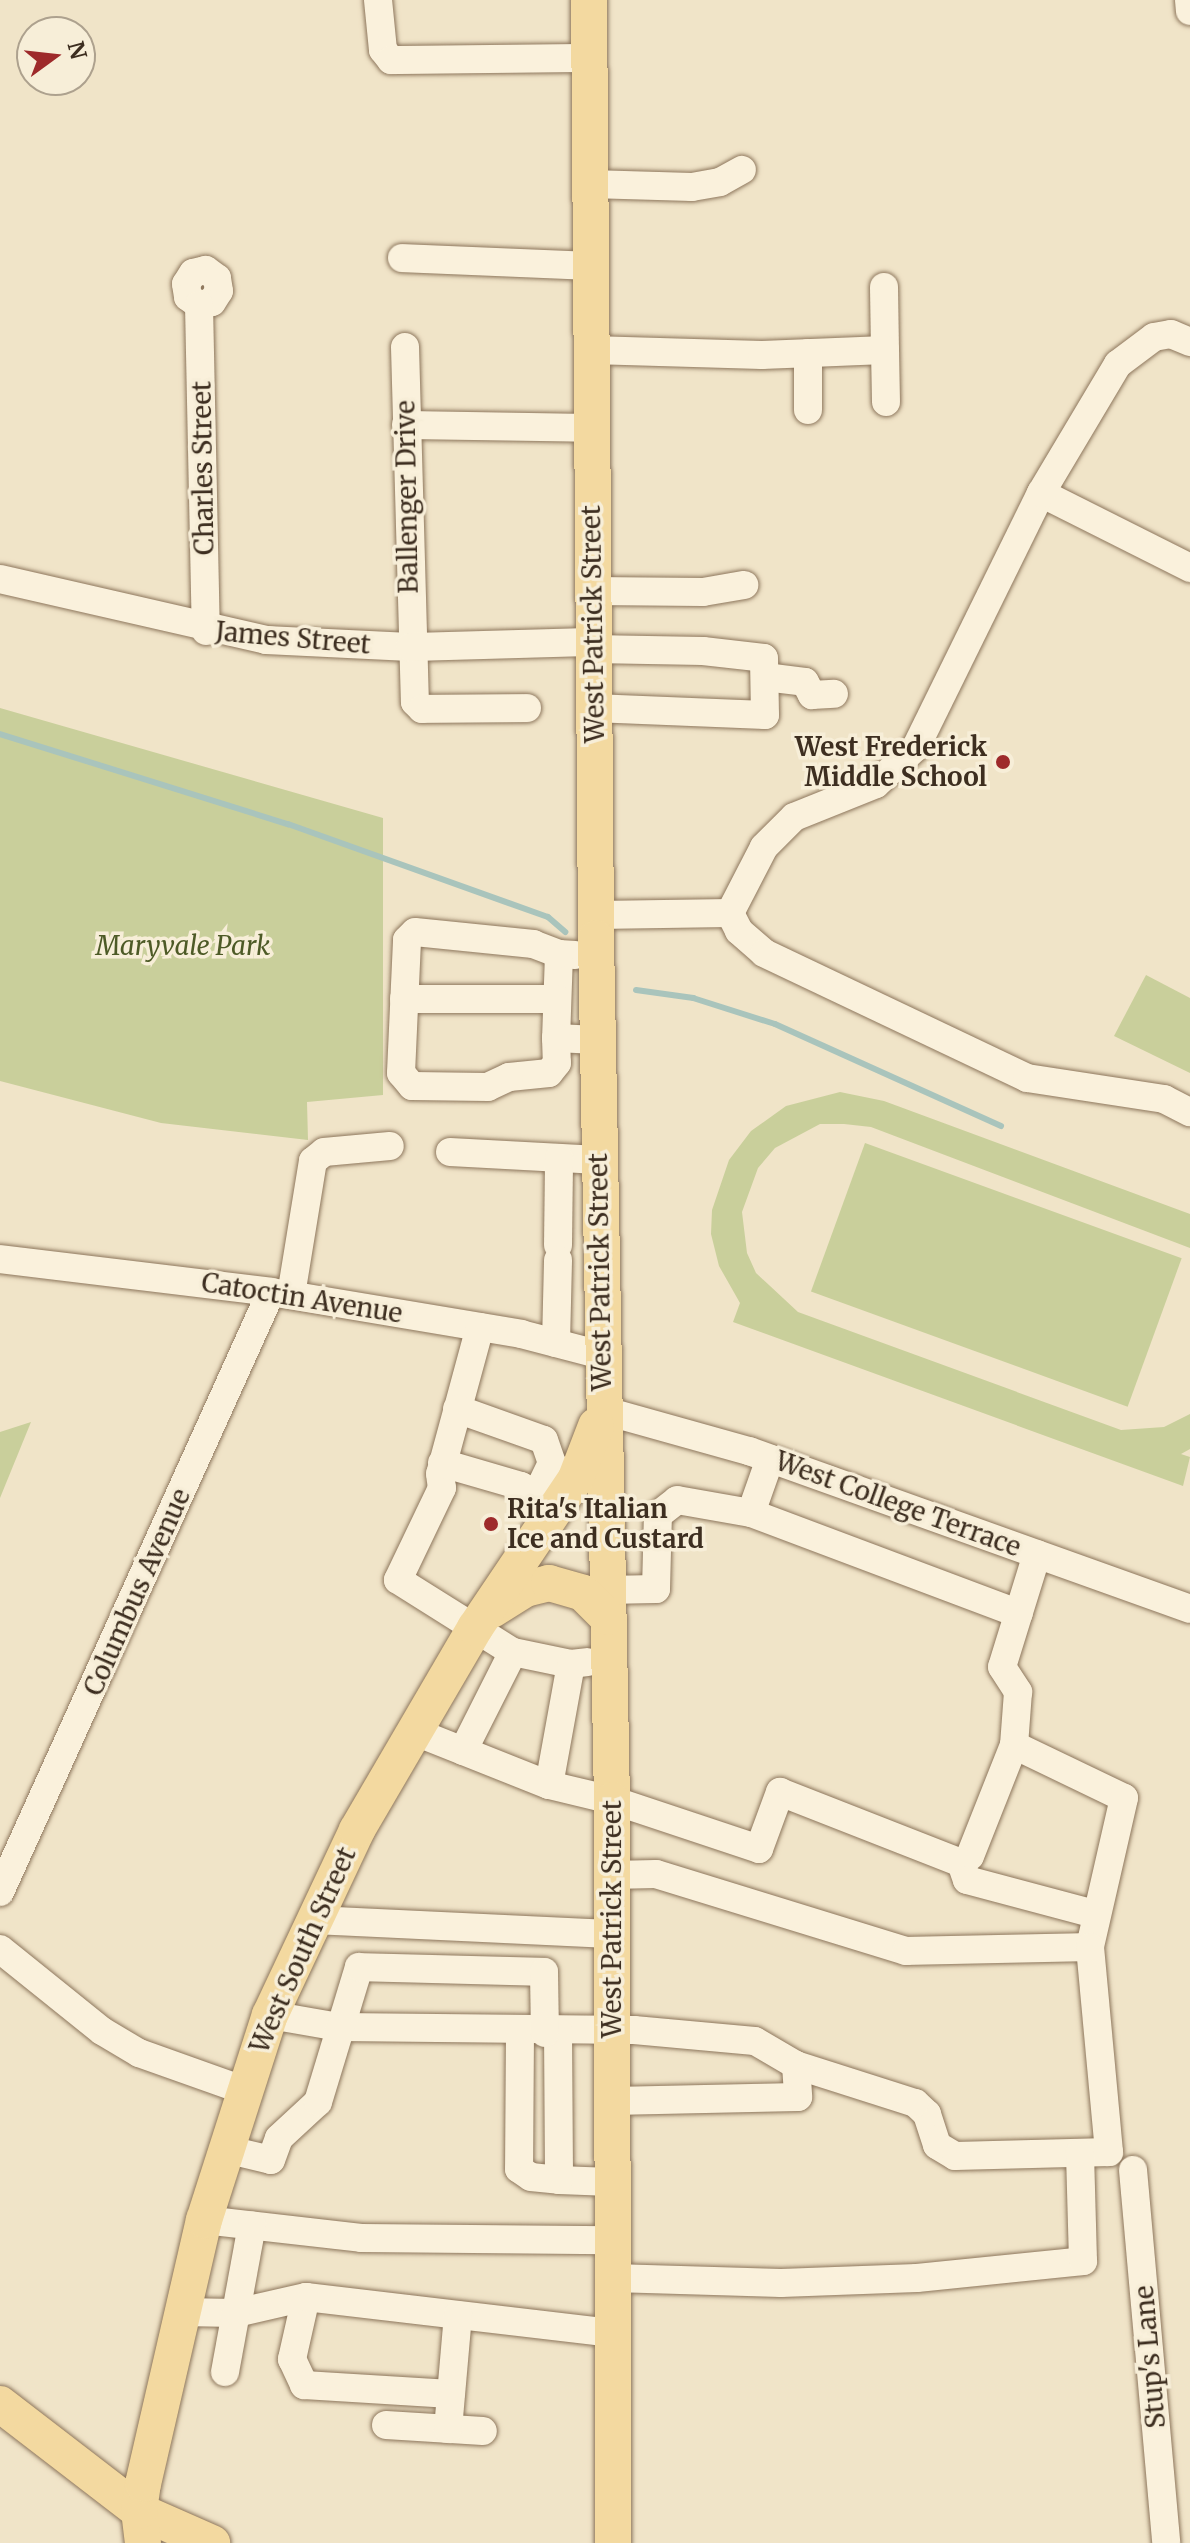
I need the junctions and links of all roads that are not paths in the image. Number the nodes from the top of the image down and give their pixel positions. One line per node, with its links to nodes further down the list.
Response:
1 (378, 0): 5 (street)
2 (589, 0): 5 (main road, West Patrick Street)
3 (1189, 0): 4 (street)
4 (1190, 11)
5 (589, 58): 7 (main road, West Patrick Street)
6 (742, 170): 7 (street)
7 (590, 184): 9 (main road, West Patrick Street)
8 (402, 258): 9 (street)
9 (590, 266): 14 (main road, West Patrick Street)
10 (884, 287): 15 (street)
11 (199, 305): 26 (street, Charles Street)
12 (1190, 342): 21 (street)
13 (405, 347): 19 (street, Ballenger Drive)
14 (591, 350): 16 (street); 20 (main road, West Patrick Street)
15 (885, 350): 16 (street); 17 (street)
16 (808, 353): 18 (street)
17 (886, 402)
18 (808, 410)
19 (406, 425): 20 (street); 28 (street, Ballenger Drive)
20 (591, 428): 25 (main road, West Patrick Street)
21 (1041, 493): 22 (street); 33 (street)
22 (1190, 568)
23 (0, 579): 26 (street, James Street)
24 (744, 585): 25 (street)
25 (592, 591): 27 (main road, West Patrick Street)
26 (206, 631): 28 (street, James Street)
27 (592, 646): 28 (street, James Street); 29 (street, James Street); 32 (main road, West Patrick Street)
28 (410, 647): 31 (street, Ballenger Drive)
29 (765, 677): 30 (street); 32 (street)
30 (834, 694)
31 (527, 708)
32 (593, 708): 34 (main road, West Patrick Street)
33 (730, 913): 34 (street); 41 (street)
34 (597, 915): 36 (main road, West Patrick Street)
35 (559, 954): 36 (street); 37 (street); 38 (street)
36 (596, 956): 40 (main road, West Patrick Street)
37 (404, 999): 38 (street); 39 (street)
38 (557, 999): 39 (street)
39 (556, 1038): 40 (street)
40 (597, 1040): 45 (main road, West Patrick Street)
41 (1190, 1112)
42 (390, 1146): 47 (street, Columbus Avenue)
43 (450, 1152): 44 (street)
44 (559, 1158): 45 (street); 49 (street)
45 (599, 1160): 50 (main road, West Patrick Street)
46 (0, 1259): 47 (street, Catoctin Avenue)
47 (281, 1293): 48 (street, Catoctin Avenue); 72 (street, Columbus Avenue)
48 (480, 1327): 49 (street, Catoctin Avenue); 51 (street)
49 (556, 1343): 50 (street, Catoctin Avenue)
50 (601, 1355): 52 (main road, West Patrick Street)
51 (457, 1409): 54 (street); 55 (street)
52 (602, 1410): 53 (street, West College Terrace); 55 (main road, West South Street); 58 (main road, West Patrick Street)
53 (770, 1459): 56 (street); 57 (street, West College Terrace)
54 (442, 1463): 55 (street); 61 (street)
55 (548, 1500): 61 (main road, West South Street)
56 (751, 1513): 58 (street); 60 (street)
57 (1037, 1554): 59 (street, West College Terrace); 60 (street)
58 (606, 1604): 61 (main road); 63 (main road, West Patrick Street)
59 (1190, 1609)
60 (1019, 1614): 66 (street)
61 (478, 1622): 62 (street); 65 (main road, West South Street)
62 (513, 1652): 64 (street); 67 (street)
63 (608, 1658): 64 (street); 69 (main road, West Patrick Street)
64 (571, 1664): 68 (street)
65 (413, 1731): 67 (street); 74 (main road, West South Street)
66 (1014, 1745): 70 (street); 73 (street)
67 (463, 1751): 68 (street)
68 (549, 1785): 69 (street)
69 (612, 1800): 70 (street); 71 (main road, West Patrick Street)
70 (961, 1863): 73 (street)
71 (611, 1875): 75 (main road, West Patrick Street); 76 (street)
72 (0, 1892)
73 (1095, 1914): 76 (street)
74 (312, 1920): 75 (street); 78 (main road, West South Street)
75 (612, 1934): 80 (main road, West Patrick Street)
76 (1090, 1947): 86 (street)
77 (0, 1949): 83 (street)
78 (270, 2015): 79 (street); 83 (main road, West South Street)
79 (339, 2027): 81 (street); 81 (street); 85 (street)
80 (612, 2030): 81 (street); 82 (street); 84 (main road, West Patrick Street)
81 (541, 2032): 88 (street); 88 (street)
82 (796, 2065): 84 (street); 86 (street)
83 (243, 2090): 85 (main road, West South Street)
84 (612, 2101): 89 (main road, West Patrick Street)
85 (225, 2149): 90 (main road, West South Street)
86 (1080, 2153): 93 (street)
87 (1133, 2170): 108 (street, Stup's Lane)
88 (559, 2180): 89 (street)
89 (611, 2182): 92 (main road, West Patrick Street)
90 (204, 2220): 91 (street); 95 (main road, West South Street)
91 (252, 2225): 92 (street); 96 (street)
92 (611, 2240): 93 (main road, West Patrick Street)
93 (613, 2278): 98 (main road, West Patrick Street)
94 (306, 2297): 96 (street); 97 (street); 100 (street)
95 (182, 2312): 96 (street); 105 (main road, West South Street)
96 (236, 2313): 99 (street)
97 (458, 2315): 98 (street); 100 (street)
98 (611, 2333): 107 (main road, West Patrick Street)
99 (225, 2372)
100 (451, 2394): 103 (street)
101 (0, 2404): 105 (main road)
102 (386, 2425): 103 (street)
103 (448, 2429): 104 (street)
104 (483, 2431)
105 (141, 2527): 106 (main road)
106 (212, 2543)
107 (613, 2543)
108 (1166, 2543)

